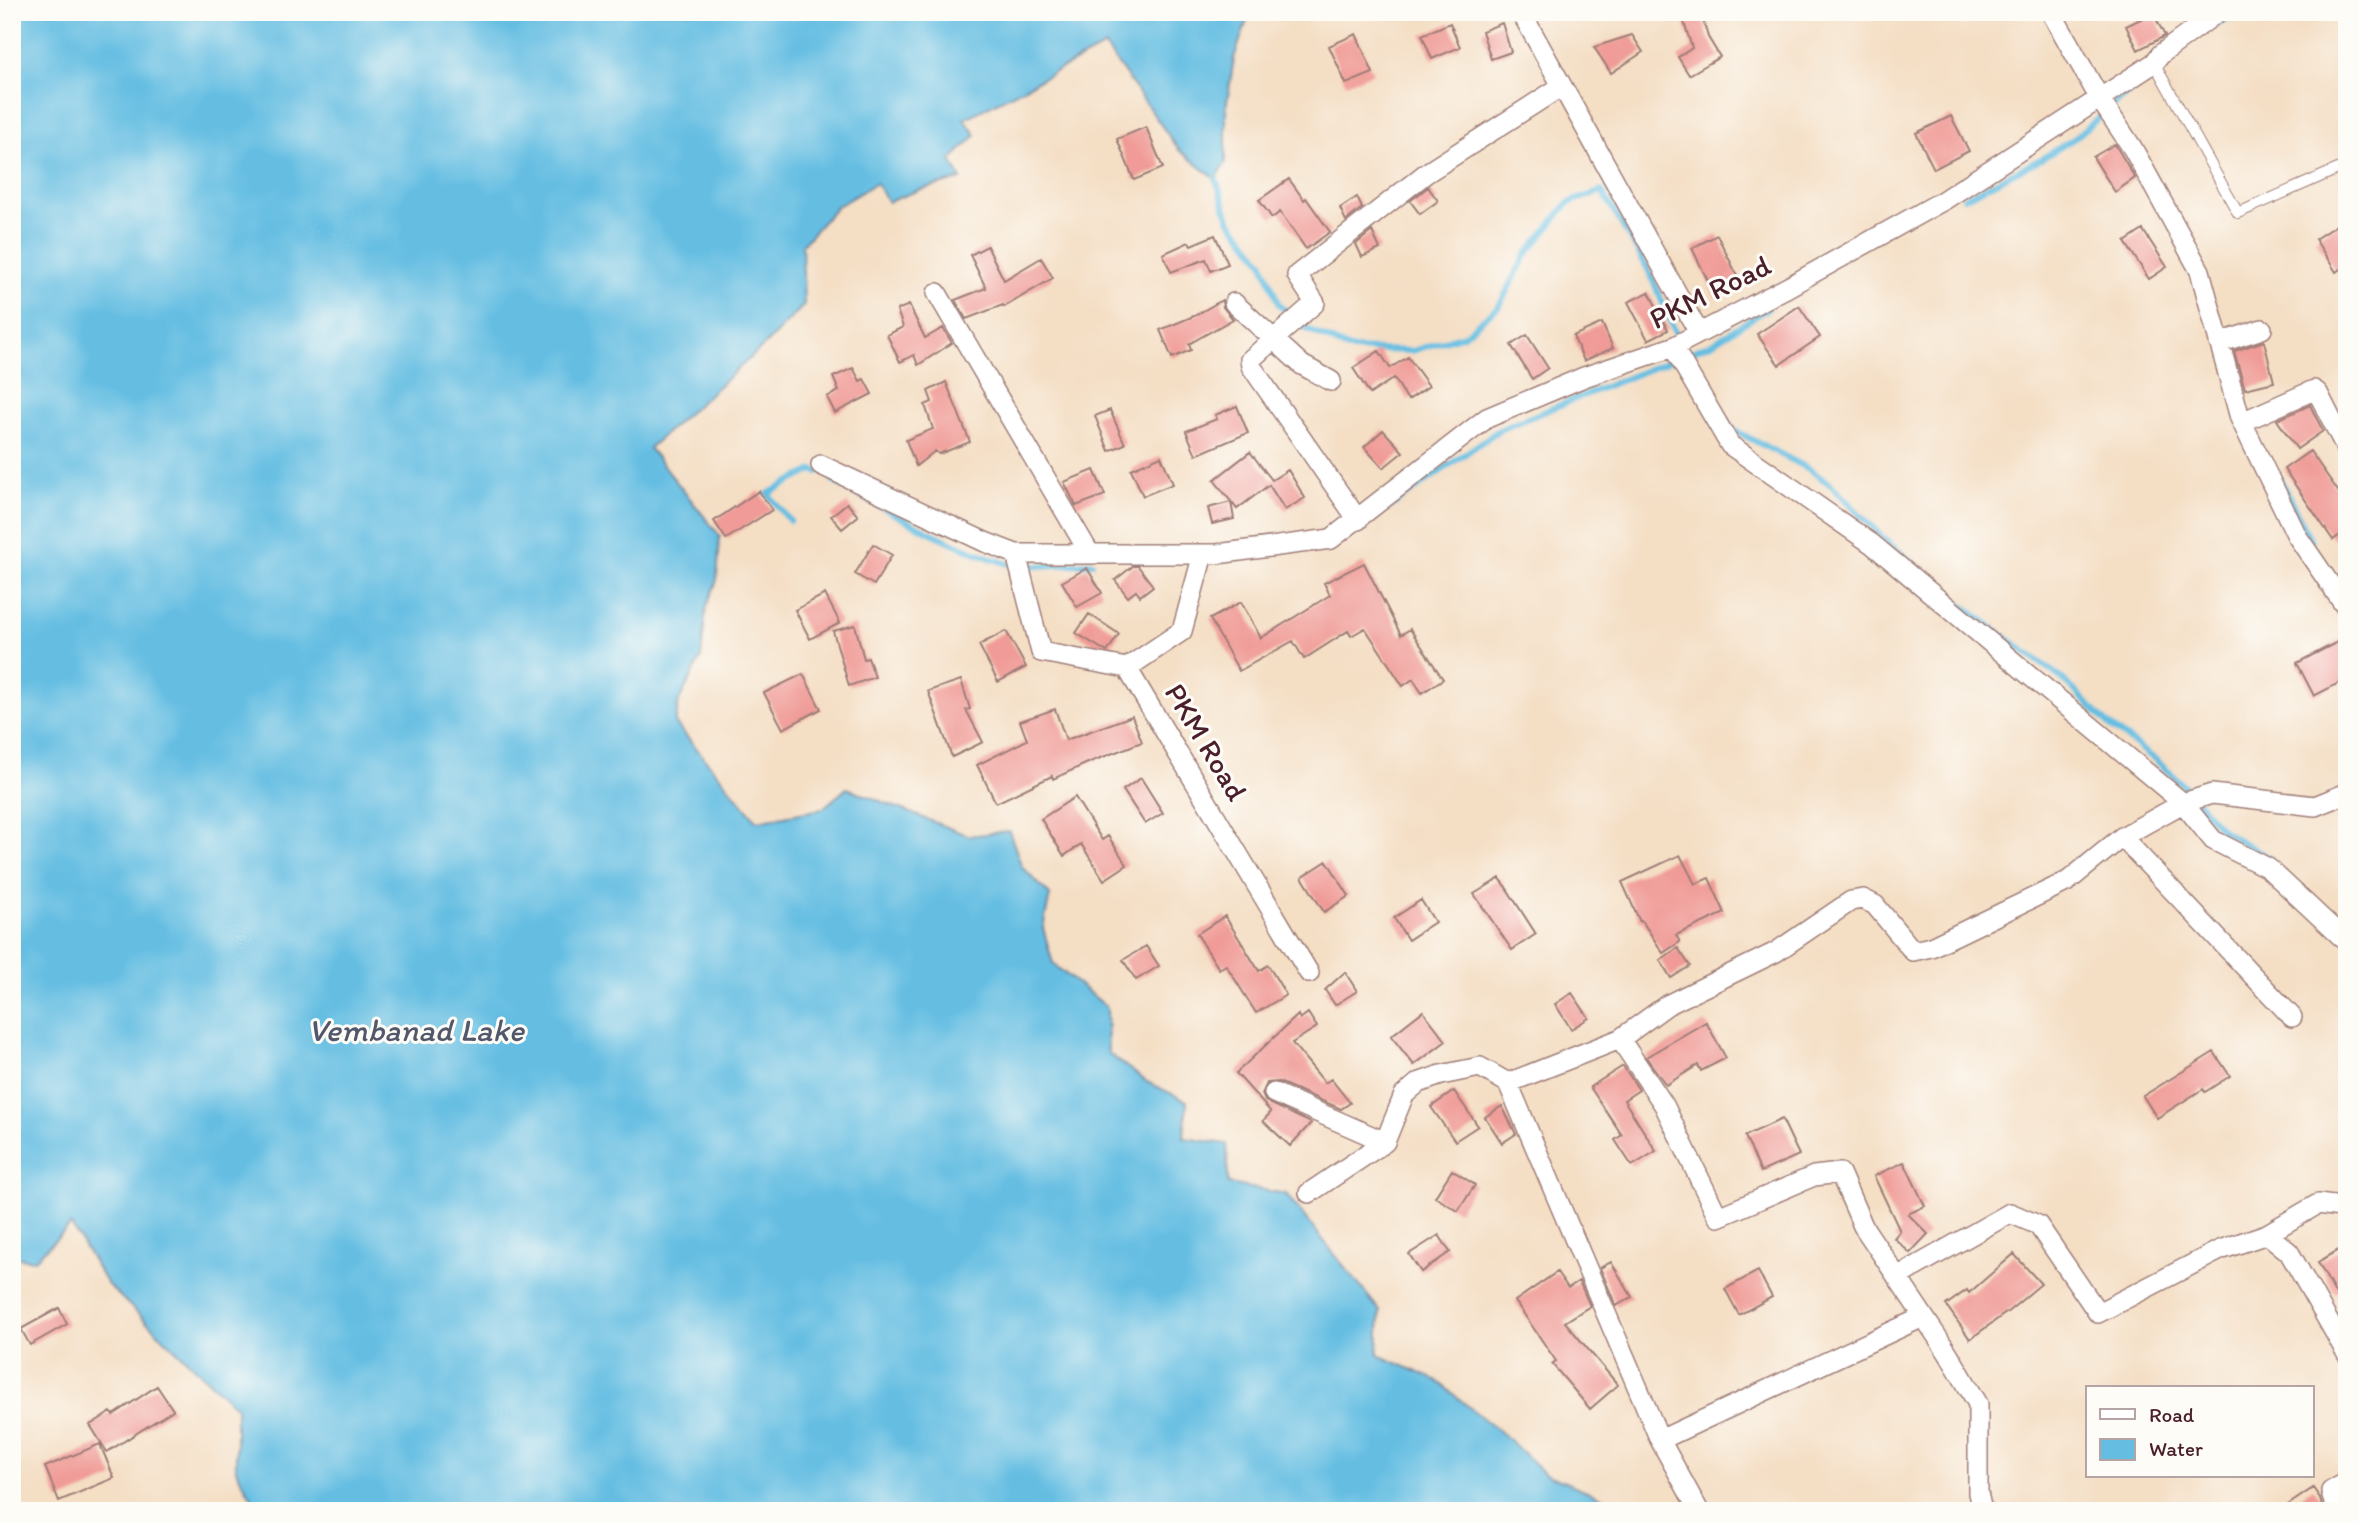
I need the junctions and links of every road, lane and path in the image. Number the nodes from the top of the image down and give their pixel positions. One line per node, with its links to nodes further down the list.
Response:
1 (1521, 12): 5 (street)
2 (2051, 12): 6 (street)
3 (2218, 12): 4 (street, PKM Road)
4 (2154, 63): 6 (street, PKM Road); 7 (lane)
5 (1562, 86): 11 (street); 12 (street)
6 (2100, 99): 11 (street, PKM Road); 13 (street)
7 (2347, 165)
8 (937, 293): 21 (street)
9 (1234, 303): 12 (street)
10 (2262, 329): 13 (street)
11 (1699, 333): 14 (street, PKM Road)
12 (1273, 340): 15 (street); 19 (street)
13 (2219, 343): 16 (street)
14 (1673, 347): 19 (street, PKM Road); 26 (street)
15 (1331, 381)
16 (2242, 422): 17 (street); 23 (street)
17 (2347, 450)
18 (821, 464): 20 (street, PKM Road)
19 (1358, 520): 22 (street, PKM Road)
20 (1016, 554): 21 (street, PKM Road); 24 (street)
21 (1090, 554): 22 (street, PKM Road)
22 (1203, 554): 24 (street, PKM Road)
23 (2347, 609)
24 (1127, 668): 29 (street, PKM Road)
25 (2347, 793): 26 (street)
26 (2183, 803): 27 (street); 28 (street)
27 (2122, 837): 30 (street); 31 (street)
28 (2347, 942)
29 (1309, 972)
30 (2292, 1017)
31 (1620, 1039): 32 (street); 38 (street)
32 (1508, 1083): 34 (street); 41 (street)
33 (1274, 1093): 34 (street)
34 (1385, 1142): 35 (street)
35 (1309, 1193)
36 (2347, 1210): 37 (street)
37 (2267, 1234): 38 (street); 40 (street)
38 (1897, 1277): 39 (street)
39 (1923, 1317): 41 (street); 44 (street)
40 (2347, 1354)
41 (1660, 1440): 43 (street)
42 (2347, 1482): 45 (street)
43 (1699, 1511)
44 (1982, 1511)
45 (2336, 1511)

